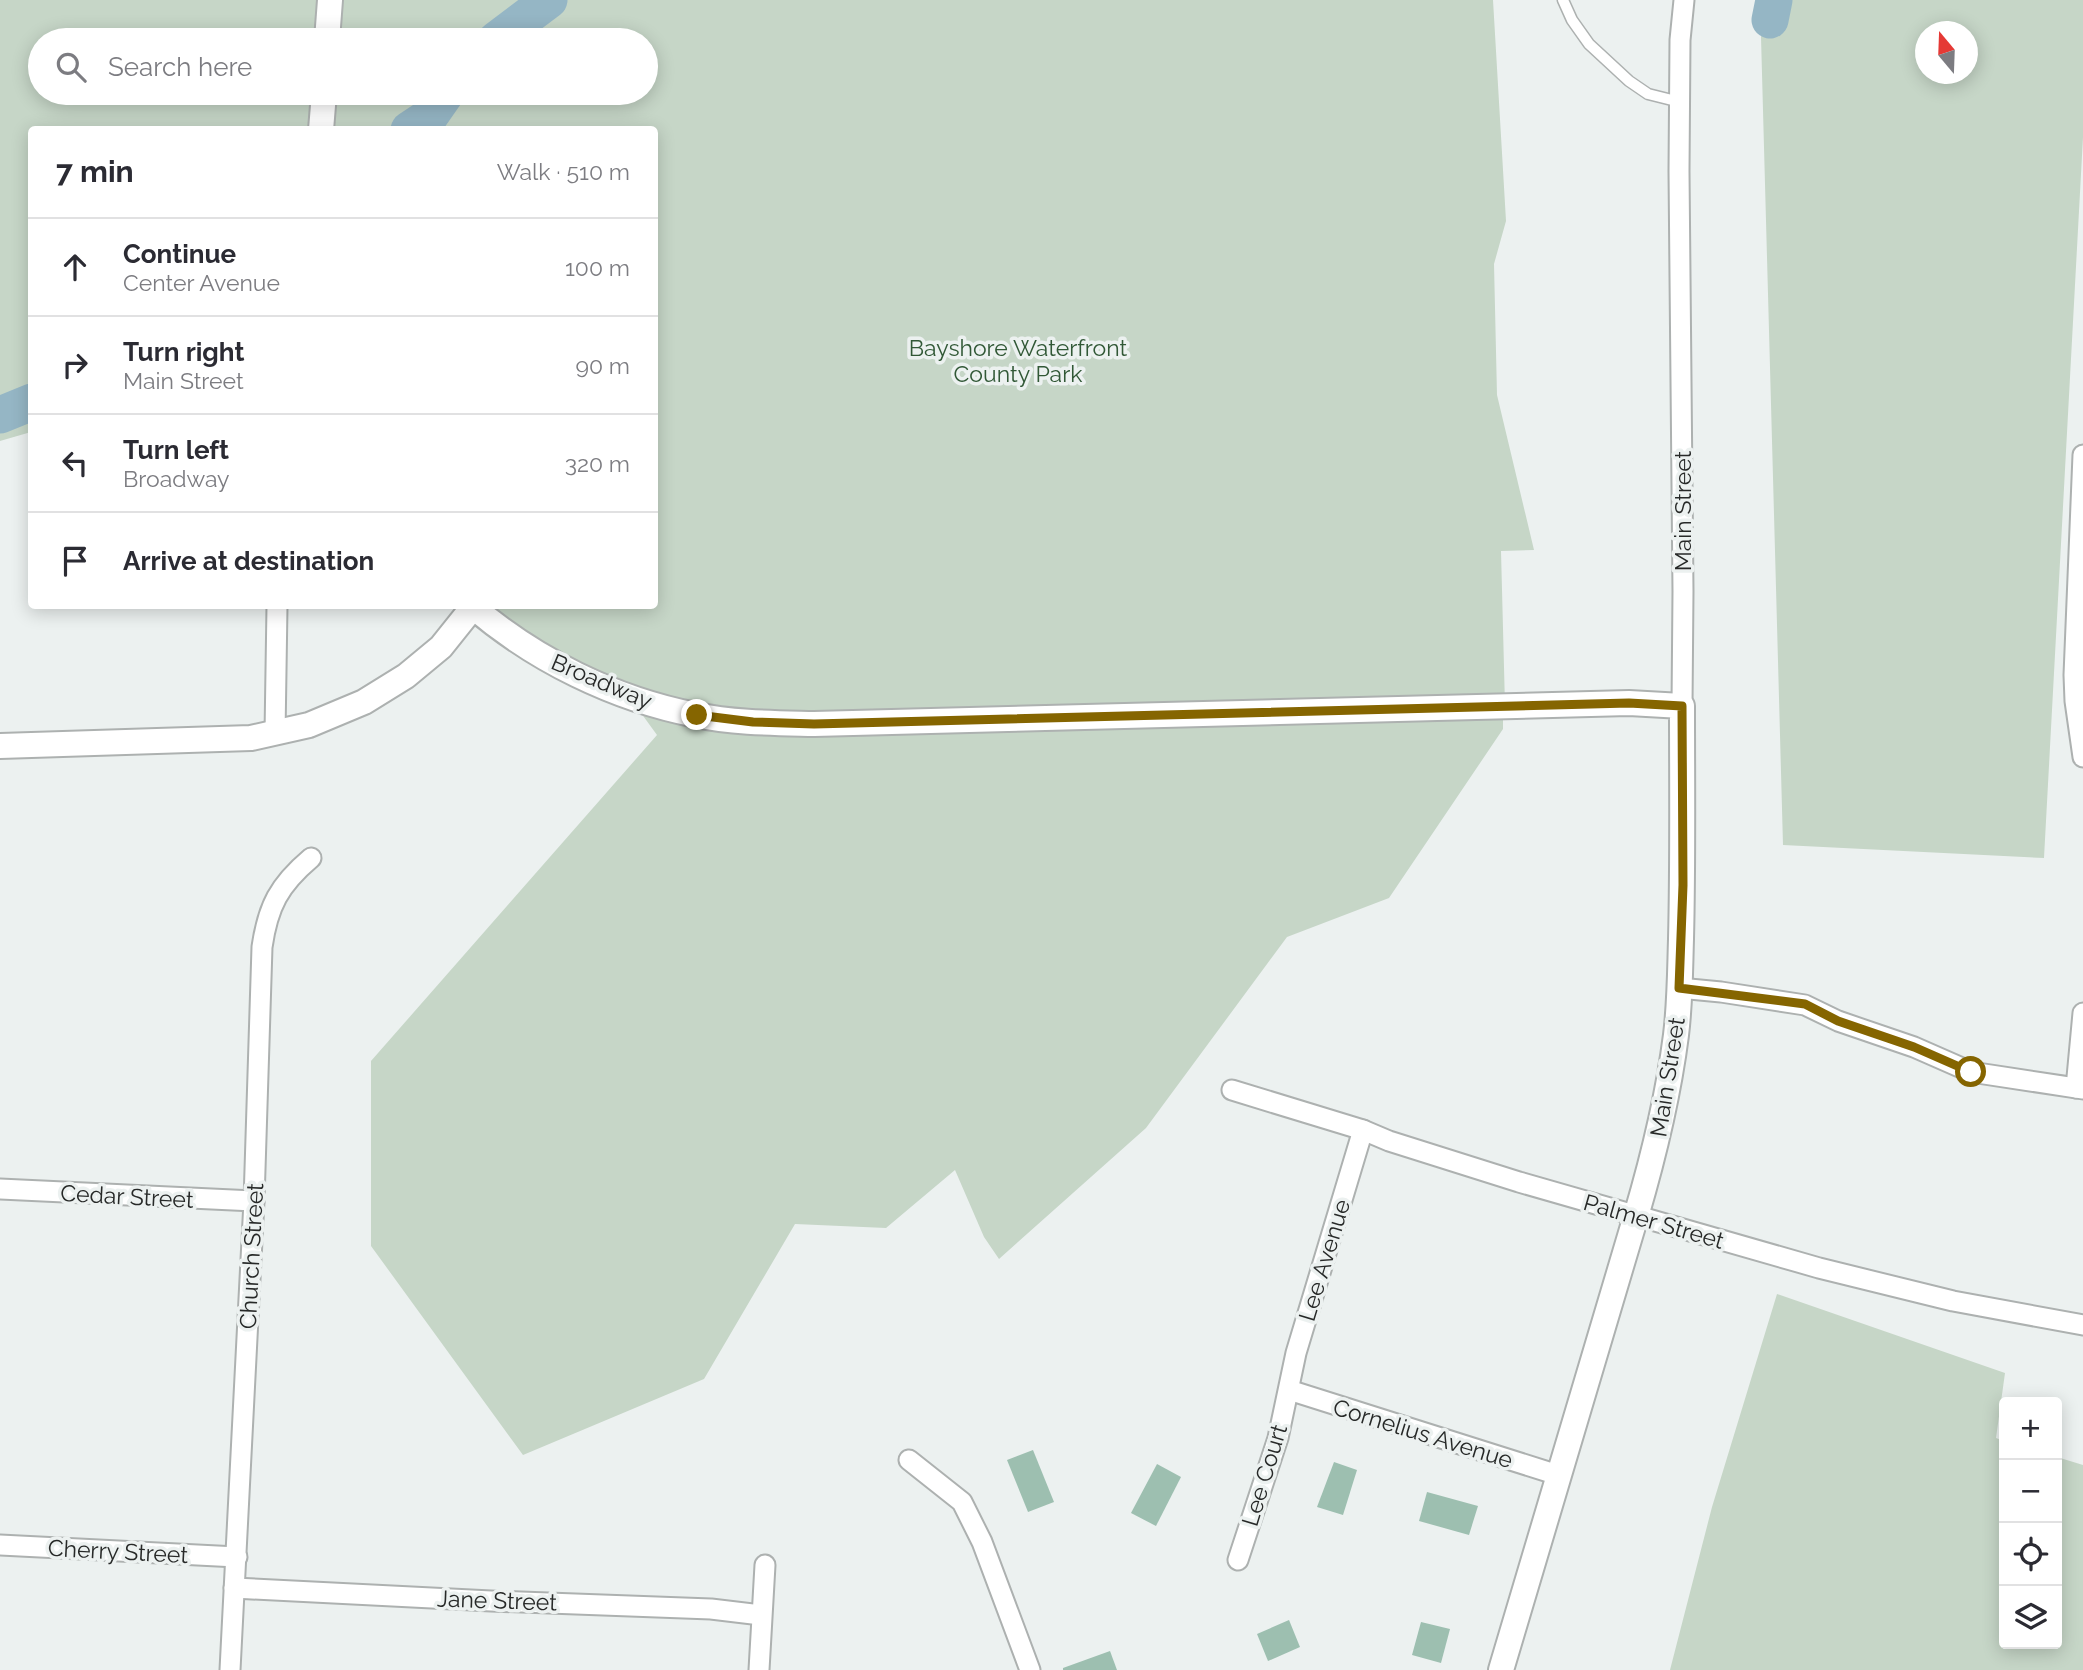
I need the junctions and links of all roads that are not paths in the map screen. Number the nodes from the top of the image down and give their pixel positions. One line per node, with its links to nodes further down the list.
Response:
1 (330, 0): 4 (street)
2 (1563, 0): 5 (lane)
3 (1684, 0): 5 (street, Main Street)
4 (328, 28)
5 (1680, 102): 12 (street, Main Street)
6 (323, 105): 7 (street)
7 (321, 126)
8 (2083, 455): 15 (street)
9 (277, 609): 13 (street)
10 (470, 609): 13 (street, Broadway)
11 (476, 609): 12 (street, Broadway)
12 (1682, 706): 17 (street, Main Street)
13 (275, 734): 14 (street, Broadway)
14 (0, 746)
15 (2083, 757)
16 (311, 858): 23 (street, Church Street)
17 (1679, 988): 19 (street); 24 (street, Main Street)
18 (2083, 1013): 19 (street)
19 (2080, 1089)
20 (1232, 1090): 21 (street, Palmer Street)
21 (1363, 1130): 24 (street, Palmer Street); 26 (street, Lee Avenue)
22 (0, 1189): 23 (street, Cedar Street)
23 (254, 1201): 30 (street, Church Street)
24 (1636, 1216): 25 (street, Palmer Street); 28 (street, Main Street)
25 (2083, 1325)
26 (1289, 1391): 28 (street, Cornelius Avenue); 31 (street, Lee Court)
27 (909, 1460): 37 (street)
28 (1558, 1475): 38 (street, Main Street)
29 (0, 1545): 30 (street, Cherry Street)
30 (237, 1557): 33 (street, Church Street)
31 (1238, 1560)
32 (765, 1565): 34 (street)
33 (234, 1588): 34 (street, Jane Street); 35 (street, Church Street)
34 (761, 1615): 36 (street)
35 (230, 1670)
36 (759, 1670)
37 (1030, 1670)
38 (1501, 1670)

